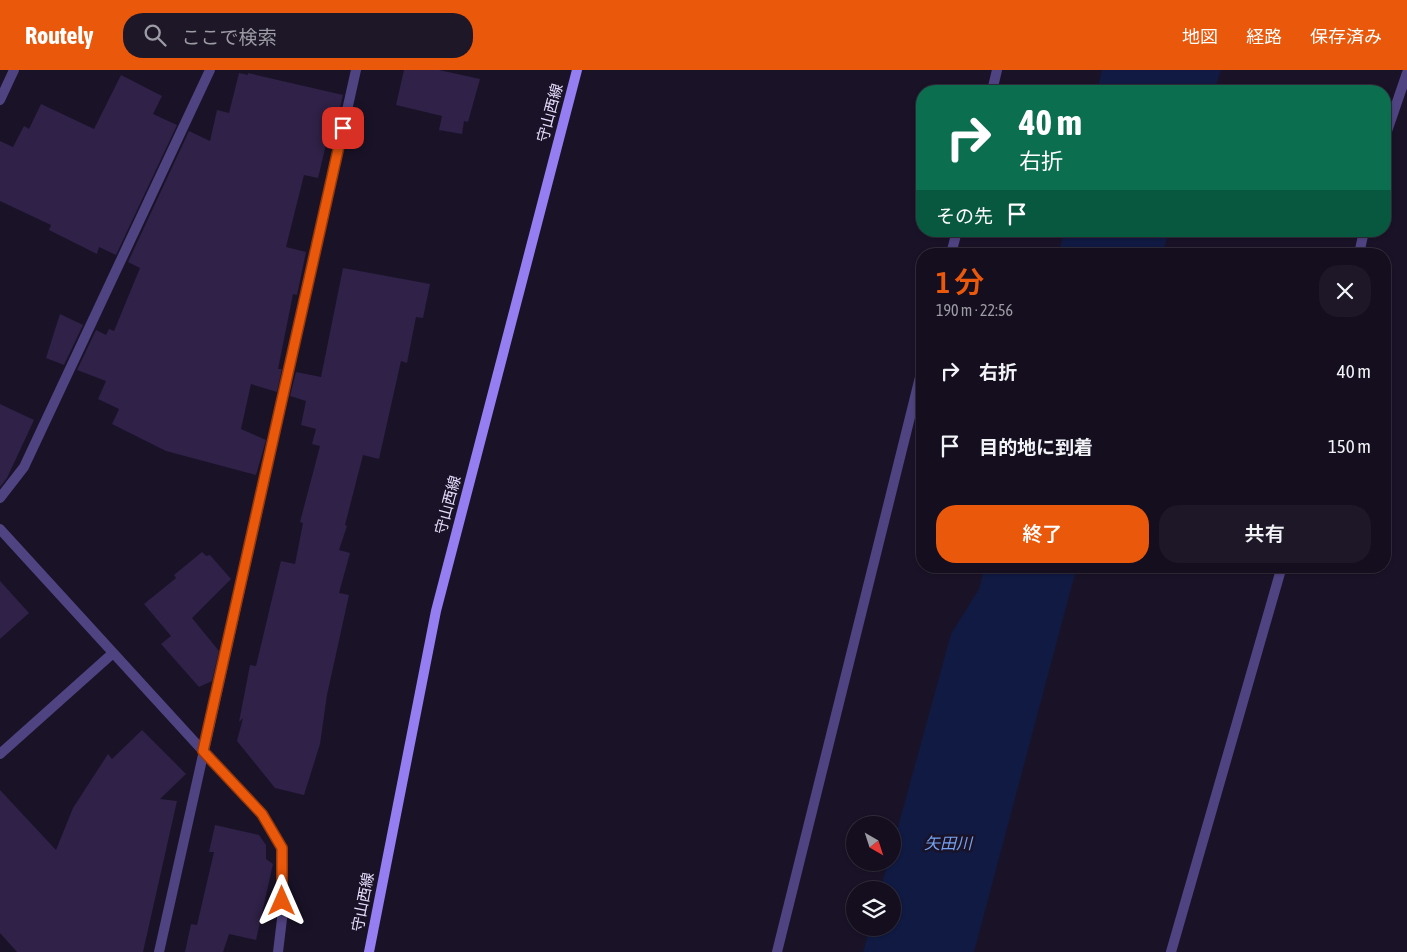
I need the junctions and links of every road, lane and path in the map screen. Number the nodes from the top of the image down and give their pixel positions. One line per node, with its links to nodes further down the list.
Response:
1 (14, 70): 8 (street)
2 (210, 70): 11 (street)
3 (356, 70): 15 (street)
4 (577, 70): 19 (main road, 守山西線)
5 (998, 70): 7 (street)
6 (1407, 73): 9 (street)
7 (994, 85)
8 (0, 100)
9 (1391, 120)
10 (916, 393): 20 (street)
11 (0, 498)
12 (0, 529): 14 (street)
13 (1280, 573): 21 (street)
14 (113, 653): 15 (street); 16 (street)
15 (203, 751): 17 (street); 18 (street)
16 (0, 754)
17 (159, 952)
18 (278, 952)
19 (368, 952)
20 (777, 952)
21 (1171, 952)

